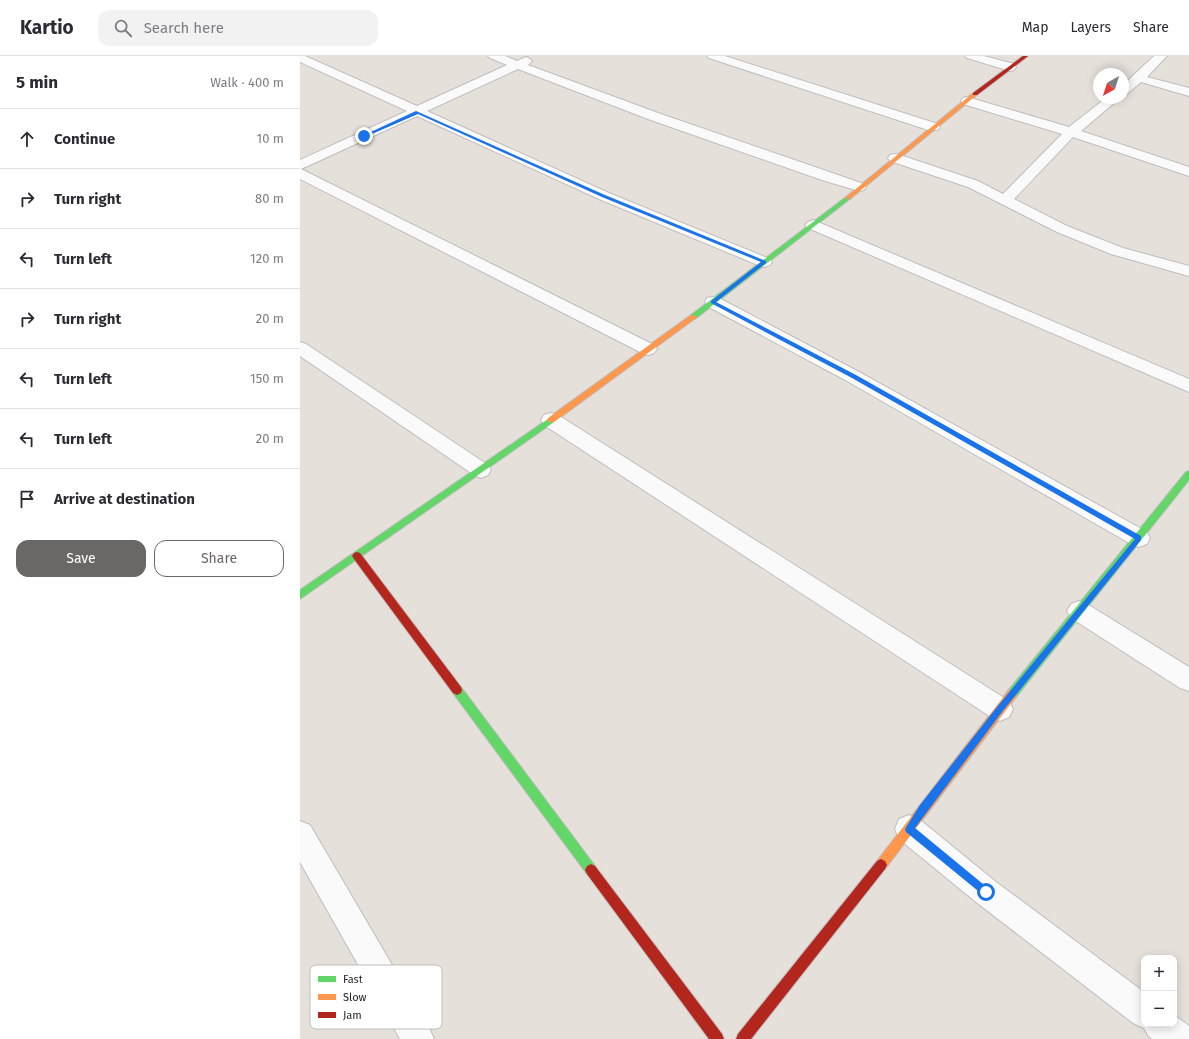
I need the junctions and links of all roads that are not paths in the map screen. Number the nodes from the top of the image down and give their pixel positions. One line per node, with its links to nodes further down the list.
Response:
1 (494, 56): 8 (street)
2 (537, 56): 8 (street)
3 (714, 56): 16 (street)
4 (971, 56): 9 (street)
5 (1026, 56): 9 (street)
6 (1161, 56): 10 (street)
7 (300, 58): 15 (street)
8 (519, 64): 15 (street); 22 (street)
9 (1010, 67): 13 (street)
10 (1139, 78): 11 (street); 12 (street)
11 (1129, 86)
12 (1189, 92)
13 (967, 101): 16 (street); 17 (street)
14 (1106, 104): 17 (street)
15 (418, 112): 19 (street); 25 (street)
16 (933, 127): 18 (street)
17 (1071, 132): 20 (street); 23 (street)
18 (895, 158): 22 (street); 23 (street)
19 (300, 166)
20 (1189, 172)
21 (300, 173): 29 (street)
22 (859, 187): 24 (street)
23 (1005, 200): 26 (street)
24 (813, 225): 25 (street); 30 (street)
25 (764, 262): 27 (street)
26 (1189, 271)
27 (713, 302): 29 (street); 34 (street)
28 (300, 348): 32 (street)
29 (648, 349): 31 (street)
30 (1189, 386)
31 (551, 420): 32 (street); 39 (street)
32 (481, 470): 35 (street)
33 (1189, 474): 34 (street)
34 (1139, 538): 37 (street)
35 (357, 556): 36 (street); 47 (street)
36 (300, 595)
37 (1079, 611): 38 (street); 39 (street)
38 (1189, 680)
39 (1000, 709): 40 (street)
40 (909, 829): 43 (street); 48 (street)
41 (300, 835): 42 (street)
42 (375, 965)
43 (1141, 1010)
44 (1163, 1027): 49 (street)
45 (412, 1029): 46 (street)
46 (418, 1039)
47 (718, 1039)
48 (743, 1039)
49 (1179, 1039)

